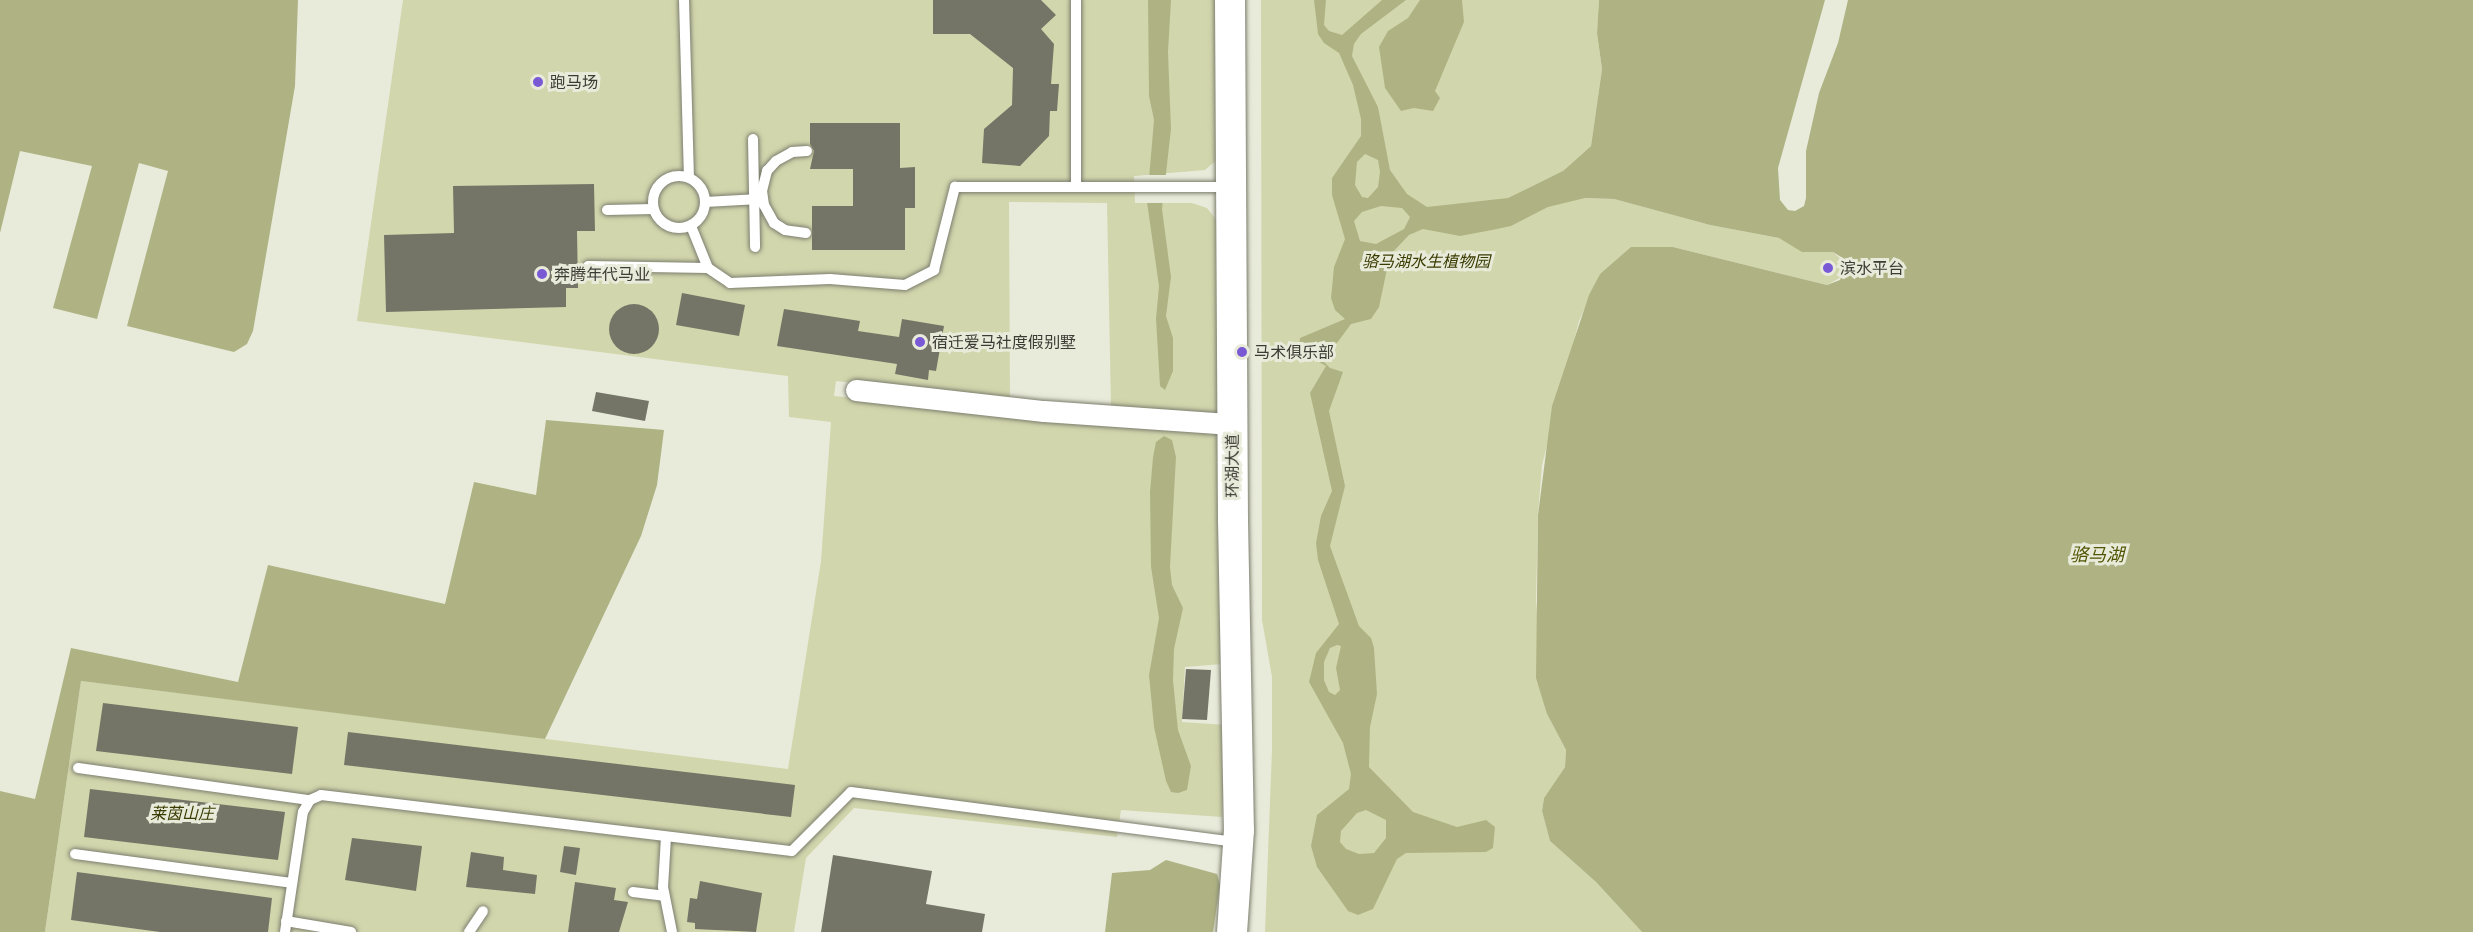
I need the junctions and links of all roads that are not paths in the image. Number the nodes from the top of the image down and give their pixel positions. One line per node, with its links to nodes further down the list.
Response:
1 (684, 0): 6 (lane)
2 (1076, 0): 7 (lane)
3 (1230, 0): 8 (street, 环湖大道)
4 (753, 140): 9 (lane)
5 (807, 152): 9 (lane)
6 (689, 178): 10 (lane); 11 (lane)
7 (1076, 187): 8 (lane); 17 (lane)
8 (1230, 187): 19 (street, 环湖大道)
9 (758, 199): 10 (lane); 14 (lane); 15 (lane)
10 (705, 202): 13 (lane)
11 (653, 209): 12 (lane); 13 (lane)
12 (607, 210)
13 (691, 226): 17 (lane)
14 (806, 233)
15 (755, 247)
16 (588, 266): 17 (lane)
17 (708, 268)
18 (856, 390): 19 (street)
19 (1232, 424): 23 (street, 环湖大道)
20 (78, 768): 21 (lane)
21 (310, 800): 22 (lane); 25 (lane)
22 (666, 837): 23 (lane); 27 (lane)
23 (1238, 842): 33 (street, 环湖大道)
24 (75, 854): 25 (lane)
25 (292, 883): 29 (lane)
26 (633, 892): 27 (lane)
27 (664, 896): 32 (lane)
28 (483, 911): 31 (lane)
29 (286, 926): 30 (lane)
30 (351, 932)
31 (469, 932)
32 (672, 932)
33 (1232, 932)

